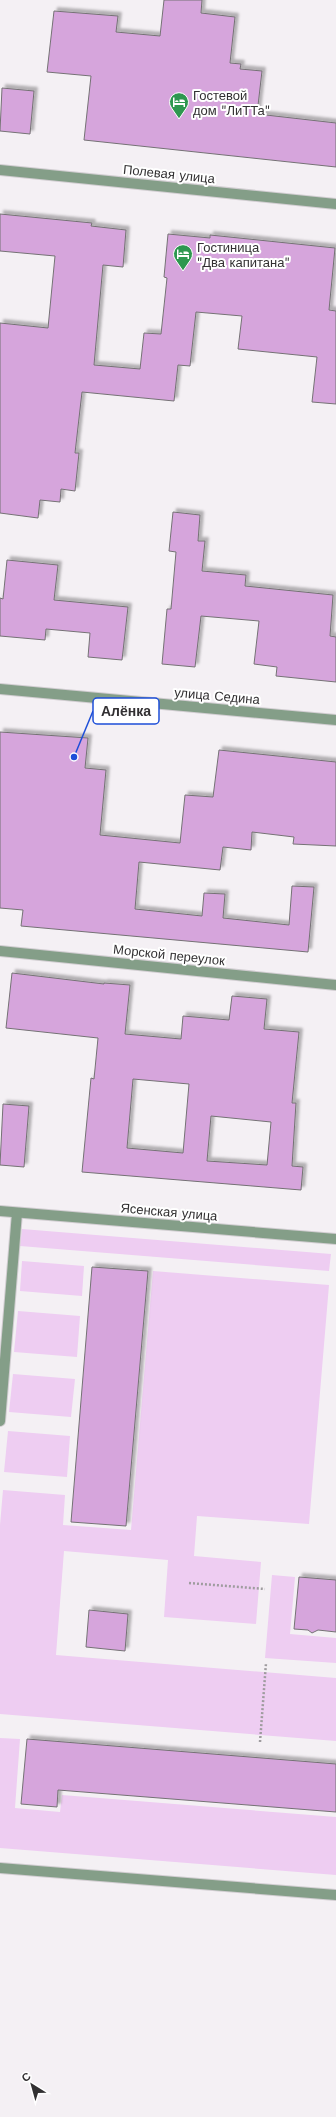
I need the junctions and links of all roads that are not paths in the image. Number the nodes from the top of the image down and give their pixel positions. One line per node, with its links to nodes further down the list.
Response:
1 (0, 170): 2 (street, Полевая улица)
2 (336, 204)
3 (0, 689): 4 (street, улица Седина)
4 (336, 720)
5 (0, 951): 6 (street, Морской переулок)
6 (336, 985)
7 (0, 1211): 8 (street, Ясенская улица)
8 (17, 1213): 9 (street, Ясенская улица); 10 (street)
9 (336, 1239)
10 (2, 1375): 11 (street)
11 (0, 1421)
12 (0, 1868): 13 (street)
13 (336, 1895)

